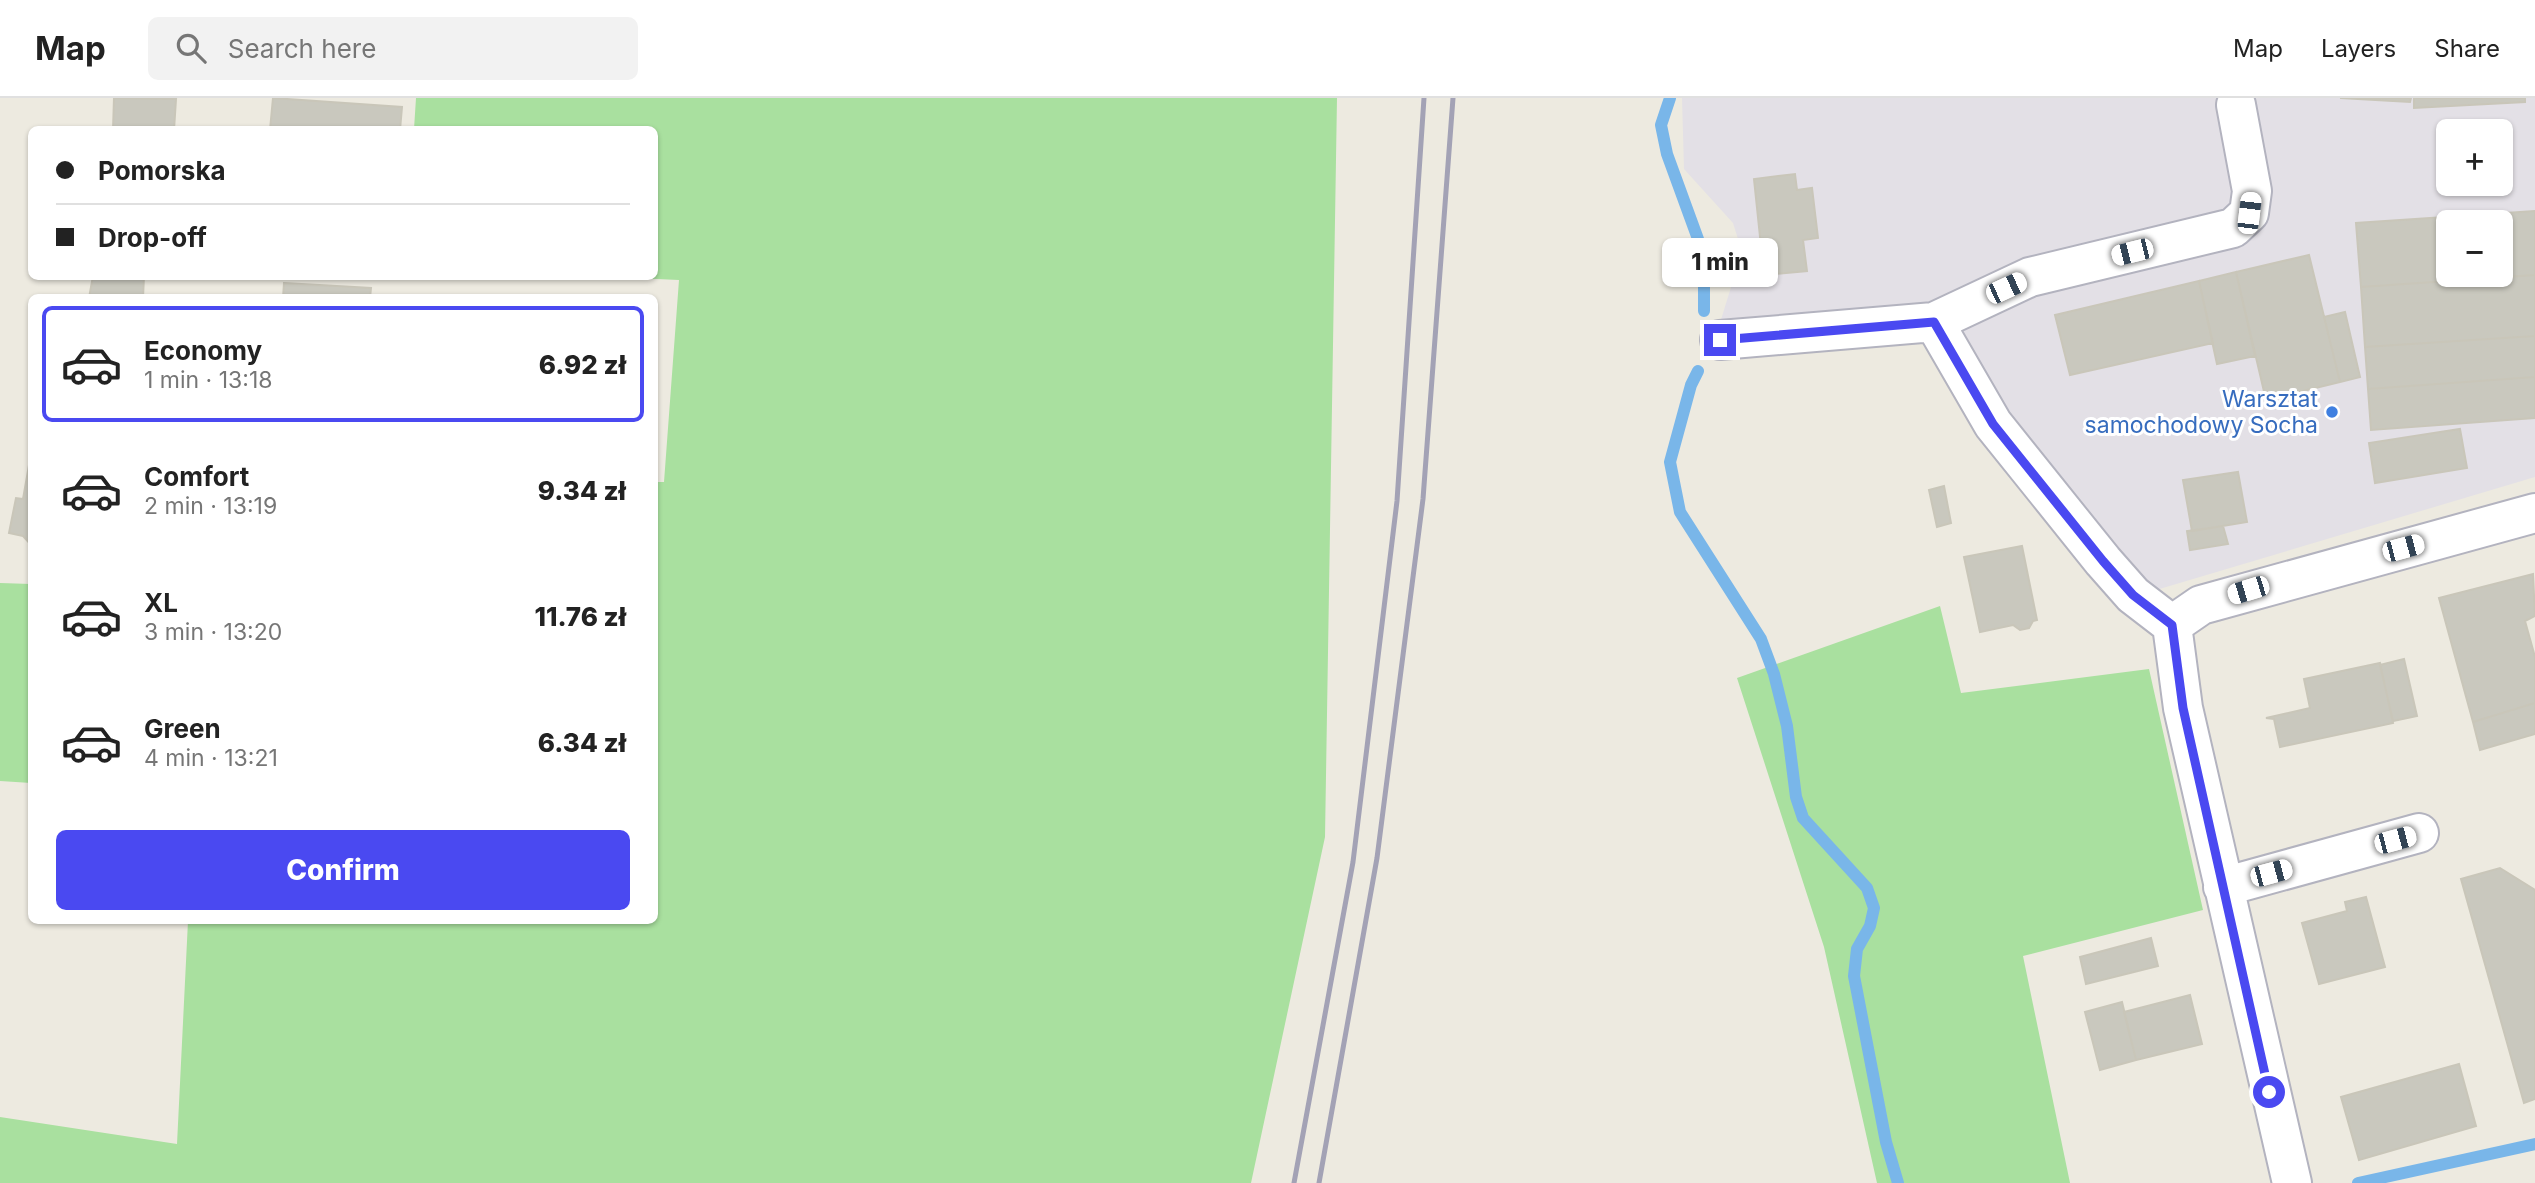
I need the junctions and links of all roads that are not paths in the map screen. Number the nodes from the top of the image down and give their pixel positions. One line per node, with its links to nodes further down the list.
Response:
1 (2236, 105): 2 (street)
2 (1934, 322): 3 (street); 5 (street)
3 (1720, 340)
4 (2535, 513): 5 (street)
5 (2172, 625): 7 (street)
6 (2419, 833): 7 (street)
7 (2223, 887): 8 (street)
8 (2292, 1183)

